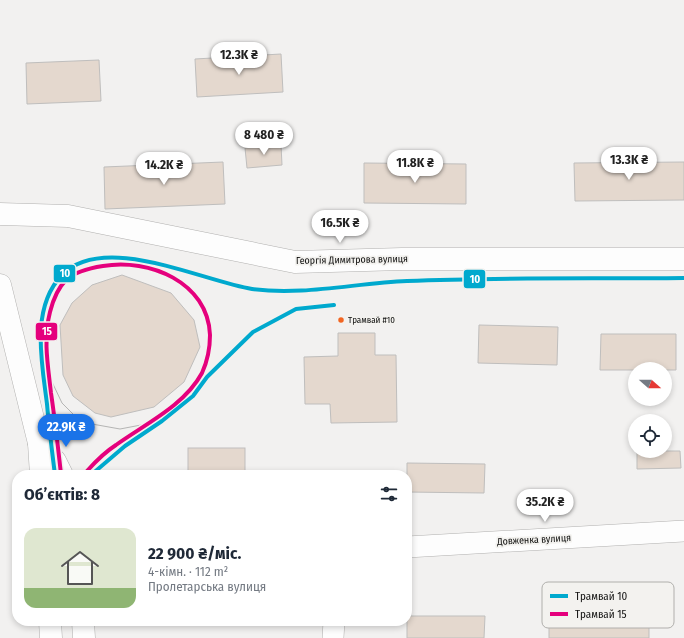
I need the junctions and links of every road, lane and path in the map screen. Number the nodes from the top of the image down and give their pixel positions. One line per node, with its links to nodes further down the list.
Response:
1 (0, 214): 2 (street, Георгія Димитрова вулиця)
2 (684, 259)
3 (0, 285): 4 (street)
4 (39, 443): 5 (street); 6 (street)
5 (41, 470)
6 (60, 470)
7 (684, 531): 8 (street, Довженка вулиця)
8 (412, 547)
9 (50, 626): 12 (street)
10 (83, 626): 13 (street)
11 (334, 626): 14 (street)
12 (51, 638)
13 (84, 638)
14 (334, 638)

